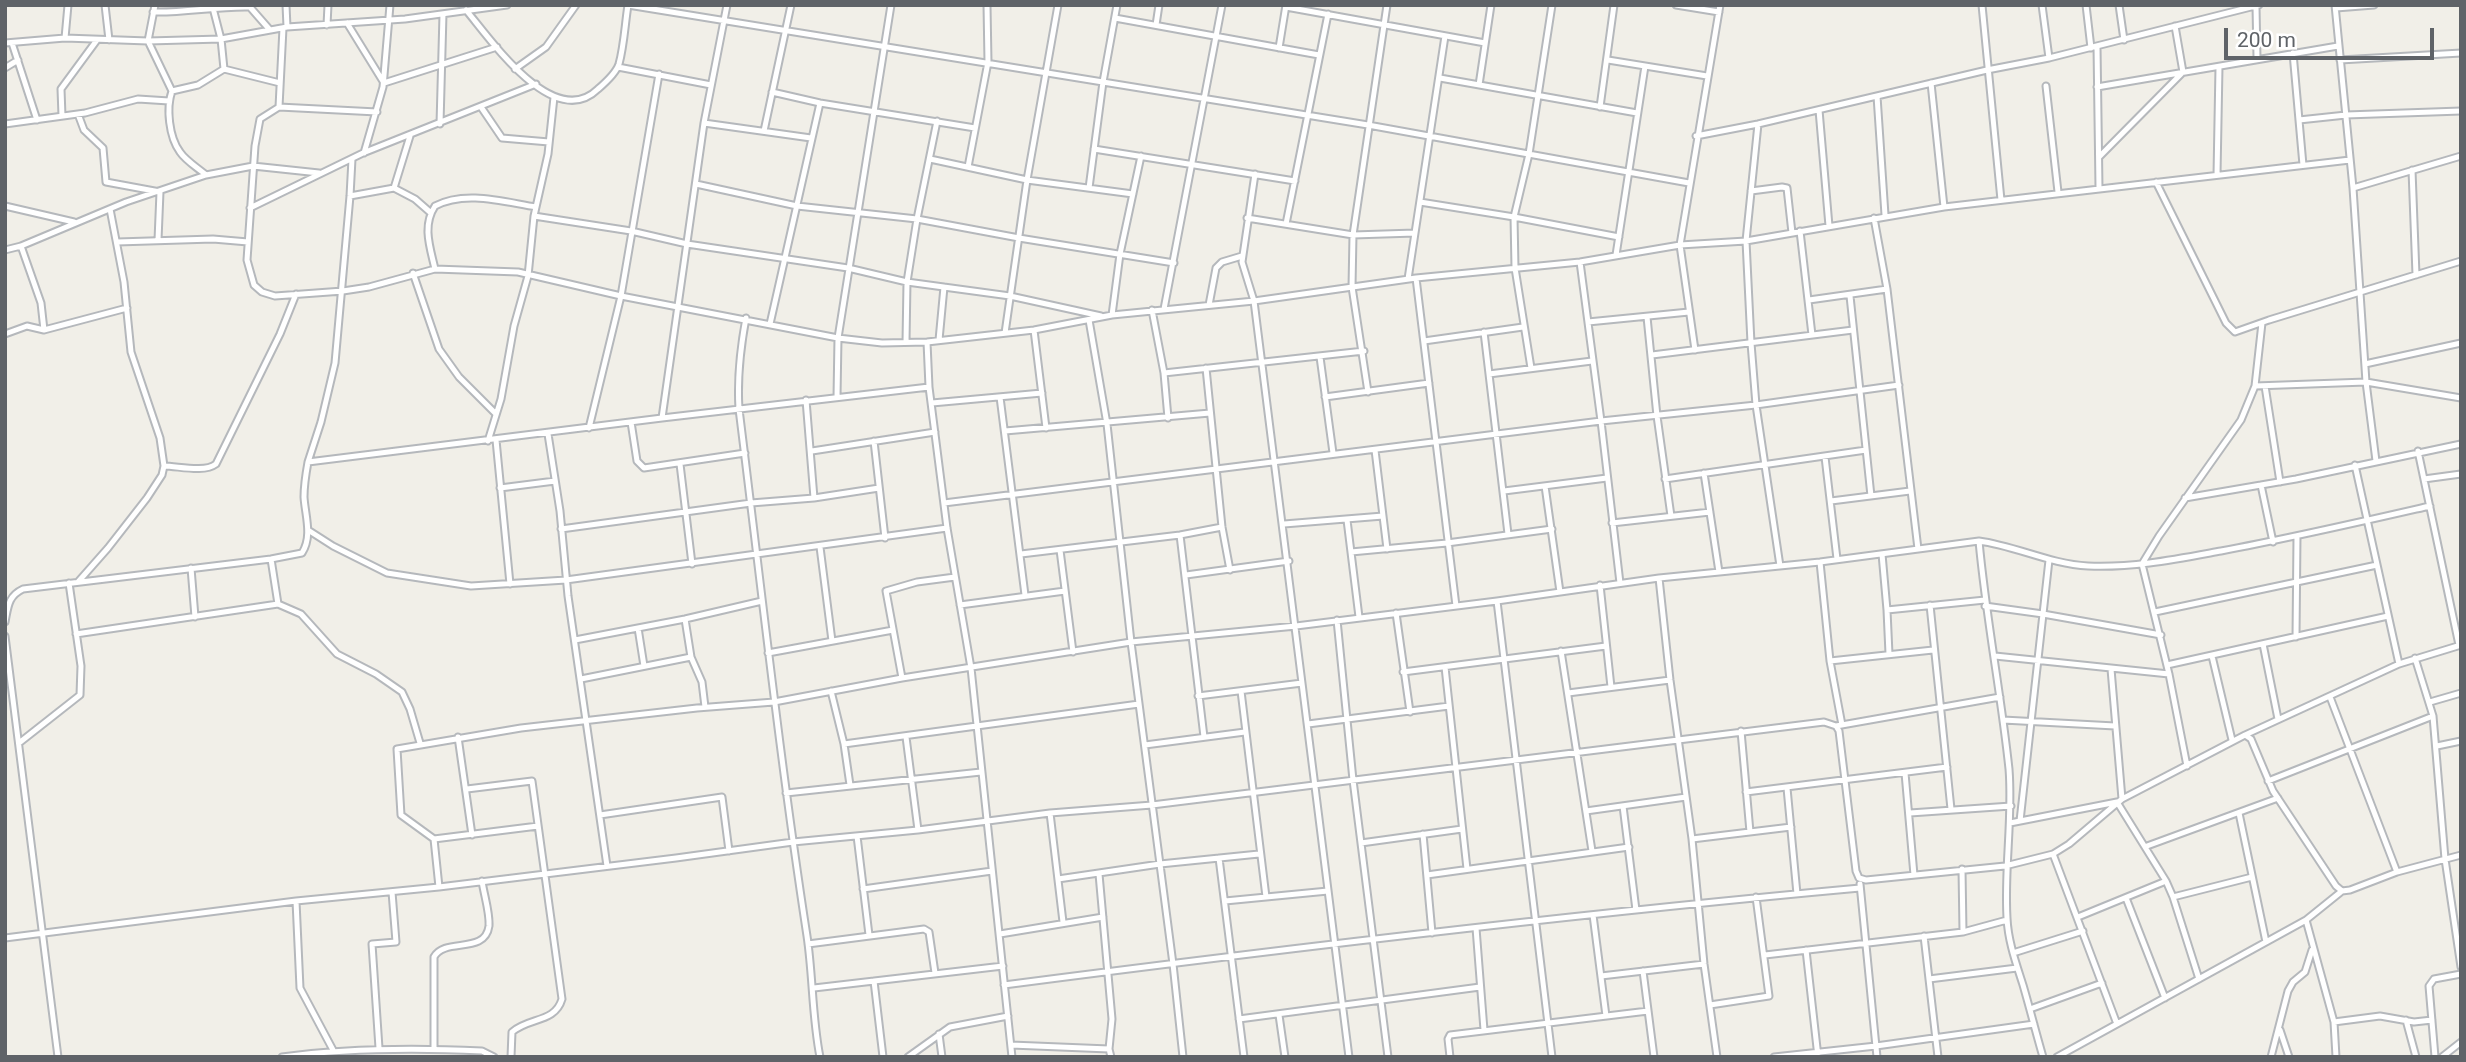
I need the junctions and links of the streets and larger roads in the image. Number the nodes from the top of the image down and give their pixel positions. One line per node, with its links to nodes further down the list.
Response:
1 (68, 5): 52 (street)
2 (105, 5): 55 (street)
3 (286, 5): 47 (street)
4 (328, 5): 44 (street)
5 (390, 5): 40 (street)
6 (507, 5): 36 (street)
7 (576, 5): 80 (street)
8 (628, 5): 41 (street); 76 (street)
9 (727, 5): 41 (street)
10 (790, 5): 49 (street)
11 (891, 5): 60 (street)
12 (987, 5): 73 (street)
13 (1058, 5): 82 (street)
14 (1117, 5): 39 (street)
15 (1159, 5): 45 (street)
16 (1222, 5): 51 (street)
17 (1387, 5): 43 (street)
18 (1491, 5): 59 (street)
19 (1552, 5): 100 (street)
20 (1614, 5): 71 (street)
21 (1676, 5): 33 (street)
22 (1982, 5): 81 (street)
23 (2042, 5): 68 (street)
24 (2085, 5): 63 (street)
25 (2119, 5): 56 (street)
26 (2374, 5): 30 (street)
27 (249, 6): 31 (street); 48 (street)
28 (1286, 6): 38 (street); 64 (street)
29 (2257, 6): 34 (street); 69 (street)
30 (2336, 7): 61 (street)
31 (213, 8): 35 (street); 53 (street)
32 (456, 8): 36 (street); 37 (street)
33 (1719, 8): 85 (street)
34 (2236, 8): 46 (street)
35 (154, 9): 57 (street)
36 (466, 9): 62 (street)
37 (443, 13): 40 (street); 74 (street)
38 (1328, 14): 43 (street); 67 (street)
39 (1115, 18): 45 (street); 87 (street)
40 (388, 20): 42 (street); 89 (street)
41 (724, 21): 49 (street); 92 (street)
42 (346, 23): 44 (street); 89 (street)
43 (1383, 24): 50 (street); 123 (street)
44 (327, 25): 47 (street)
45 (1156, 25): 51 (street)
46 (2175, 26): 56 (street); 83 (street)
47 (285, 28): 48 (street); 88 (street)
48 (270, 30): 53 (street)
49 (785, 31): 60 (street); 97 (street)
50 (1446, 36): 59 (street); 86 (street)
51 (1217, 37): 64 (street); 101 (street)
52 (65, 38): 54 (street); 58 (street)
53 (221, 38): 57 (street); 79 (street)
54 (97, 40): 55 (street); 114 (street)
55 (108, 40): 57 (street)
56 (2123, 40): 63 (street)
57 (148, 41): 96 (street)
58 (9, 43): 70 (street)
59 (1485, 43): 93 (street)
60 (883, 45): 73 (street); 107 (street)
61 (2339, 46): 65 (street); 72 (street)
62 (497, 47): 74 (street); 80 (street)
63 (2094, 47): 68 (street); 95 (street)
64 (1279, 48): 67 (street)
65 (2294, 53): 69 (street); 117 (street)
66 (2461, 53): 72 (street)
67 (1319, 55): 115 (street)
68 (2049, 58): 81 (street)
69 (2257, 58): 77 (street)
70 (18, 60): 78 (street); 116 (street)
71 (1608, 60): 75 (street); 106 (street)
72 (2340, 60): 113 (street)
73 (988, 62): 82 (street); 124 (street)
74 (442, 64): 89 (street); 121 (street)
75 (1645, 66): 85 (street); 111 (street)
76 (618, 67): 84 (street); 99 (street)
77 (2219, 67): 83 (street); 149 (street)
78 (5, 68)
79 (224, 69): 88 (street); 96 (street)
80 (515, 69): 91 (street)
81 (1987, 70): 90 (street); 164 (street)
82 (1045, 72): 87 (street); 150 (street)
83 (2183, 72): 95 (street); 136 (street)
84 (659, 74): 92 (street); 183 (street)
85 (1707, 75): 128 (street)
86 (1440, 78): 93 (street); 127 (street)
87 (1103, 82): 101 (street); 131 (street)
88 (279, 83): 104 (street)
89 (384, 83): 110 (street)
90 (1931, 83): 98 (street); 169 (street)
91 (536, 84): 99 (street); 105 (street)
92 (711, 85): 119 (street)
93 (1479, 85): 100 (street)
94 (2046, 86): 161 (street)
95 (2097, 87): 136 (street)
96 (172, 91): 102 (street)
97 (772, 92): 103 (street); 125 (street)
98 (1877, 96): 108 (street); 174 (street)
99 (554, 97): 130 (street)
100 (1538, 97): 106 (street); 133 (street)
101 (1205, 100): 115 (street); 140 (street)
102 (169, 101): 112 (street); 148 (street)
103 (820, 103): 107 (street); 129 (street)
104 (279, 107): 110 (street); 142 (street)
105 (481, 107): 121 (street); 130 (street)
106 (1600, 107): 111 (street)
107 (874, 110): 118 (street); 172 (street)
108 (1819, 110): 122 (street); 182 (street)
109 (2461, 111): 113 (street)
110 (377, 112): 132 (street)
111 (1637, 113): 146 (street)
112 (78, 114): 114 (street); 160 (street)
113 (2346, 115): 117 (street); 139 (street)
114 (62, 116): 116 (street)
115 (1307, 116): 123 (street); 151 (street)
116 (37, 120): 120 (street)
117 (2299, 120): 141 (street)
118 (937, 121): 124 (street); 138 (street)
119 (704, 123): 125 (street); 154 (street)
120 (5, 124)
121 (440, 124): 126 (street)
122 (1758, 124): 128 (street); 159 (street)
123 (1368, 125): 127 (street); 187 (street)
124 (975, 128): 143 (street)
125 (764, 131): 129 (street)
126 (410, 136): 132 (street); 156 (street)
127 (1431, 136): 133 (street); 165 (street)
128 (1696, 136): 153 (street)
129 (811, 138): 167 (street)
130 (549, 142): 168 (street)
131 (1094, 149): 134 (street); 157 (street)
132 (363, 153): 137 (street)
133 (1529, 154): 146 (street); 176 (street)
134 (1140, 156): 140 (street); 162 (street)
135 (2461, 156): 144 (street)
136 (2099, 157): 158 (street)
137 (352, 159): 145 (street); 163 (street)
138 (930, 159): 143 (street); 179 (street)
139 (2350, 160): 141 (street); 155 (street)
140 (1192, 164): 147 (street); 204 (street)
141 (2303, 165): 149 (street)
142 (253, 166): 145 (street); 148 (street); 170 (street)
143 (968, 167): 150 (street)
144 (2412, 170): 155 (street); 209 (street)
145 (321, 173): 170 (street)
146 (1629, 173): 153 (street); 188 (street)
147 (1255, 174): 151 (street); 177 (street)
148 (206, 175): 160 (street)
149 (2217, 175): 152 (street)
150 (1027, 180): 157 (street); 189 (street)
151 (1295, 181): 181 (street)
152 (2156, 182): 158 (street); 237 (street)
153 (1689, 183): 195 (street)
154 (696, 184): 167 (street); 194 (street)
155 (2353, 187): 218 (street)
156 (394, 188): 163 (street); 173 (street)
157 (1089, 188): 162 (street)
158 (2099, 188): 161 (street)
159 (1751, 191): 186 (street); 191 (street)
160 (160, 192): 171 (street); 190 (street)
161 (2058, 192): 164 (street)
162 (1132, 194): 198 (street)
163 (350, 196): 217 (street)
164 (2001, 200): 169 (street)
165 (1420, 202): 176 (street); 185 (street)
166 (5, 206): 180 (street)
167 (797, 206): 172 (street); 201 (street)
168 (536, 207): 173 (street); 175 (street)
169 (1944, 207): 174 (street)
170 (250, 208): 193 (street)
171 (110, 209): 180 (street); 192 (street)
172 (858, 212): 179 (street); 205 (street)
173 (431, 213): 207 (street)
174 (1885, 215): 178 (street)
175 (534, 216): 183 (street); 210 (street)
176 (1514, 217): 188 (street); 206 (street)
177 (1247, 218): 181 (street); 199 (street)
178 (1874, 218): 182 (street); 216 (street)
179 (917, 219): 189 (street); 213 (street)
180 (75, 223): 196 (street)
181 (1286, 224): 187 (street)
182 (1829, 226): 184 (street)
183 (631, 231): 194 (street); 220 (street)
184 (1800, 231): 186 (street); 223 (street)
185 (1415, 233): 187 (street); 212 (street)
186 (1792, 233): 191 (street)
187 (1353, 235): 215 (street)
188 (1619, 237): 200 (street)
189 (1019, 238): 198 (street); 221 (street)
190 (158, 240): 192 (street); 193 (street)
191 (1746, 241): 195 (street); 252 (street)
192 (117, 242): 226 (street)
193 (248, 242): 219 (street)
194 (687, 244): 201 (street); 227 (street)
195 (1680, 245): 200 (street); 230 (street)
196 (21, 246): 197 (street); 240 (street)
197 (5, 250)
198 (1120, 254): 204 (street); 231 (street)
199 (1242, 256): 224 (street); 225 (street)
200 (1616, 256): 203 (street)
201 (786, 258): 205 (street); 238 (street)
202 (2461, 261): 209 (street)
203 (1580, 262): 206 (street); 236 (street)
204 (1174, 263): 228 (street)
205 (848, 268): 213 (street); 247 (street)
206 (1515, 268): 211 (street); 239 (street)
207 (435, 269): 208 (street); 210 (street)
208 (414, 273): 217 (street); 282 (street)
209 (2416, 275): 218 (street)
210 (528, 276): 220 (street); 282 (street)
211 (1416, 278): 212 (street); 249 (street)
212 (1408, 279): 215 (street)
213 (907, 282): 214 (street); 250 (street)
214 (944, 287): 221 (street); 248 (street)
215 (1352, 287): 224 (street); 255 (street)
216 (1887, 289): 222 (street); 267 (street)
217 (343, 291): 219 (street); 310 (street)
218 (2360, 292): 237 (street); 260 (street)
219 (296, 295): 313 (street)
220 (621, 296): 227 (street); 290 (street)
221 (1010, 296): 232 (street); 244 (street)
222 (1850, 296): 223 (street); 242 (street)
223 (1809, 300): 246 (street)
224 (1254, 301): 225 (street); 259 (street)
225 (1209, 305): 228 (street)
226 (127, 307): 240 (street); 313 (street)
227 (680, 307): 234 (street); 285 (street)
228 (1164, 309): 229 (street)
229 (1152, 310): 231 (street); 263 (street)
230 (1689, 312): 233 (street); 254 (street)
231 (1112, 315): 232 (street)
232 (1104, 317): 235 (street)
233 (1647, 317): 236 (street); 256 (street)
234 (746, 318): 238 (street); 281 (street)
235 (1089, 320): 241 (street); 289 (street)
236 (1588, 322): 258 (street)
237 (2262, 323): 268 (street)
238 (771, 324): 247 (street)
239 (1523, 327): 243 (street); 261 (street)
240 (44, 330): 245 (street)
241 (1034, 330): 244 (street); 273 (street)
242 (1853, 330): 246 (street); 272 (street)
243 (1484, 332): 249 (street); 264 (street)
244 (1005, 333): 248 (street)
245 (5, 334)
246 (1812, 335): 252 (street)
247 (838, 338): 250 (street); 274 (street)
248 (939, 341): 251 (street)
249 (1424, 341): 266 (street)
250 (906, 342): 251 (street)
251 (927, 342): 270 (street)
252 (1751, 343): 254 (street); 280 (street)
253 (2461, 344): 260 (street)
254 (1695, 350): 256 (street)
255 (1364, 351): 257 (street); 271 (street)
256 (1652, 355): 284 (street)
257 (1320, 357): 259 (street); 276 (street)
258 (1592, 361): 261 (street); 287 (street)
259 (1261, 362): 262 (street); 308 (street)
260 (2365, 364): 265 (street)
261 (1531, 368): 264 (street)
262 (1206, 369): 263 (street); 283 (street)
263 (1164, 373): 286 (street)
264 (1489, 374): 295 (street)
265 (2366, 382): 269 (street); 277 (street); 309 (street)
266 (1429, 383): 271 (street); 299 (street)
267 (1899, 385): 272 (street); 329 (street)
268 (2255, 386): 269 (street); 333 (street)
269 (2265, 386): 322 (street)
270 (929, 387): 274 (street); 279 (street)
271 (1368, 391): 276 (street)
272 (1859, 391): 280 (street); 302 (street)
273 (1042, 393): 275 (street); 291 (street)
274 (837, 397): 278 (street)
275 (1000, 397): 279 (street); 292 (street)
276 (1325, 397): 306 (street)
277 (2461, 398)
278 (806, 400): 281 (street); 303 (street)
279 (932, 403): 293 (street)
280 (1756, 405): 284 (street); 312 (street)
281 (740, 409): 285 (street); 305 (street)
282 (496, 414): 297 (street)
283 (1210, 414): 286 (street); 315 (street)
284 (1657, 416): 287 (street); 319 (street)
285 (662, 418): 288 (street)
286 (1168, 418): 289 (street)
287 (1601, 421): 295 (street); 318 (street)
288 (631, 422): 290 (street); 311 (street)
289 (1107, 424): 291 (street); 323 (street)
290 (589, 428): 294 (street)
291 (1046, 428): 292 (street)
292 (1004, 431): 330 (street)
293 (935, 432): 298 (street); 336 (street)
294 (548, 433): 296 (street); 321 (street)
295 (1496, 435): 299 (street); 328 (street)
296 (496, 440): 297 (street); 326 (street)
297 (488, 441): 310 (street)
298 (874, 441): 303 (street); 327 (street)
299 (1435, 442): 301 (street); 358 (street)
300 (2461, 444): 304 (street)
301 (1375, 450): 306 (street); 340 (street)
302 (1866, 450): 307 (street); 331 (street)
303 (812, 451): 332 (street)
304 (2418, 451): 309 (street); 320 (street)
305 (745, 453): 311 (street); 335 (street)
306 (1333, 453): 308 (street)
307 (1825, 457): 312 (street); 334 (street)
308 (1276, 461): 315 (street); 345 (street)
309 (2376, 461): 314 (street)
310 (307, 462): 349 (street)
311 (680, 464): 338 (street)
312 (1766, 464): 316 (street); 375 (street)
313 (164, 466): 383 (street)
314 (2355, 466): 322 (street); 343 (street)
315 (1216, 470): 323 (street); 346 (street)
316 (1704, 473): 319 (street); 339 (street)
317 (2461, 474): 320 (street)
318 (1607, 478): 325 (street); 344 (street)
319 (1665, 479): 341 (street)
320 (2424, 479): 337 (street)
321 (555, 481): 326 (street); 348 (street)
322 (2280, 482): 324 (street)
323 (1113, 483): 330 (street); 357 (street)
324 (2261, 485): 333 (street); 356 (street)
325 (1545, 486): 328 (street); 350 (street)
326 (500, 488): 386 (street)
327 (879, 488): 332 (street); 354 (street)
328 (1504, 491): 351 (street)
329 (1910, 491): 331 (street); 361 (street)
330 (1013, 496): 336 (street); 364 (street)
331 (1871, 496): 334 (street)
332 (814, 498): 335 (street)
333 (2185, 498): 373 (street)
334 (1831, 500): 368 (street)
335 (751, 503): 338 (street); 366 (street)
336 (944, 503): 347 (street)
337 (2430, 506): 343 (street); 421 (street)
338 (686, 511): 348 (street); 372 (street)
339 (1710, 512): 341 (street); 378 (street)
340 (1383, 516): 342 (street); 360 (street)
341 (1671, 516): 344 (street)
342 (1347, 520): 345 (street); 363 (street)
343 (2367, 520): 353 (street); 374 (street)
344 (1612, 523): 385 (street)
345 (1284, 524): 370 (street)
346 (1222, 527): 352 (street); 377 (street)
347 (947, 528): 354 (street); 380 (street)
348 (561, 529): 382 (street)
349 (308, 530): 367 (street); 386 (street)
350 (1552, 530): 351 (street); 390 (street)
351 (1508, 534): 358 (street)
352 (1180, 535): 357 (street); 379 (street)
353 (2297, 536): 356 (street); 387 (street)
354 (885, 538): 359 (street)
355 (1979, 541): 361 (street); 369 (street); 394 (street)
356 (2273, 542): 373 (street)
357 (1119, 543): 362 (street); 419 (street)
358 (1447, 543): 360 (street); 398 (street)
359 (820, 547): 366 (street); 418 (street)
360 (1387, 549): 363 (street)
361 (1918, 549): 365 (street)
362 (1060, 550): 364 (street); 389 (street)
363 (1350, 552): 405 (street)
364 (1021, 554): 391 (street)
365 (1882, 554): 368 (street); 399 (street)
366 (756, 556): 372 (street); 392 (street)
367 (271, 559): 376 (street); 395 (street)
368 (1837, 559): 371 (street)
369 (2049, 560): 373 (street); 402 (street)
370 (1289, 561): 377 (street); 409 (street)
371 (1820, 562): 375 (street); 434 (street)
372 (692, 564): 382 (street)
373 (2143, 564): 400 (street)
374 (2377, 565): 387 (street); 403 (street)
375 (1780, 566): 378 (street)
376 (191, 568): 383 (street); 404 (street)
377 (1230, 570): 379 (street)
378 (1719, 572): 381 (street)
379 (1186, 575): 413 (street)
380 (955, 577): 396 (street); 411 (street)
381 (1659, 578): 385 (street); 447 (street)
382 (566, 580): 386 (street); 417 (street)
383 (78, 582): 384 (street)
384 (69, 583): 408 (street); 412 (street)
385 (1620, 583): 388 (street)
386 (510, 584)
387 (2297, 584): 400 (street); 416 (street)
388 (1600, 585): 390 (street); 422 (street)
389 (1065, 591): 391 (street); 425 (street)
390 (1560, 592): 393 (street)
391 (1025, 595): 396 (street)
392 (762, 601): 406 (street); 426 (street)
393 (1497, 601): 398 (street); 431 (street)
394 (1985, 603): 397 (street); 402 (street); 428 (street)
395 (278, 604): 404 (street); 484 (street)
396 (960, 604): 439 (street)
397 (1930, 605): 399 (street); 423 (street)
398 (1456, 606): 401 (street)
399 (1887, 610): 427 (street)
400 (2155, 612): 414 (street)
401 (1395, 613): 405 (street); 442 (street)
402 (2043, 614): 414 (street); 433 (street)
403 (2388, 616): 416 (street); 435 (street)
404 (195, 617): 412 (street)
405 (1359, 617): 407 (street)
406 (685, 619): 410 (street); 430 (street)
407 (1337, 620): 409 (street); 465 (street)
408 (5, 622)
409 (1296, 626): 413 (street); 448 (street)
410 (638, 628): 417 (street); 436 (street)
411 (893, 631): 418 (street); 445 (street)
412 (76, 634): 483 (street)
413 (1191, 635): 419 (street); 454 (street)
414 (2161, 635): 437 (street)
415 (5, 636): 444 (street)
416 (2296, 637): 420 (street)
417 (575, 640): 446 (street)
418 (832, 641): 426 (street)
419 (1131, 642): 425 (street); 459 (street)
420 (2263, 644): 429 (street); 466 (street)
421 (2460, 645): 432 (street)
422 (1606, 646): 424 (street); 449 (street)
423 (1933, 650): 427 (street); 462 (street)
424 (1562, 651): 431 (street); 452 (street)
425 (1073, 652): 439 (street)
426 (768, 653): 457 (street)
427 (1889, 654): 434 (street)
428 (1994, 656): 433 (street); 455 (street)
429 (2212, 656): 437 (street); 480 (street)
430 (691, 657): 436 (street); 461 (street)
431 (1504, 658): 438 (street); 490 (street)
432 (2415, 658): 435 (street); 458 (street)
433 (2038, 660): 441 (street); 469 (street)
434 (1830, 661): 471 (street)
435 (2399, 664): 456 (street)
436 (644, 666): 446 (street)
437 (2167, 666): 443 (street)
438 (1445, 667): 442 (street); 460 (street)
439 (971, 668): 445 (street); 472 (street)
440 (5, 669): 444 (street)
441 (2111, 669): 443 (street); 473 (street)
442 (1404, 672): 463 (street)
443 (2169, 674): 491 (street)
444 (11, 676): 483 (street)
445 (902, 678): 450 (street)
446 (581, 679): 467 (street)
447 (1670, 680): 449 (street); 481 (street)
448 (1302, 683): 451 (street); 470 (street)
449 (1611, 687): 452 (street)
450 (831, 691): 457 (street); 485 (street)
451 (1241, 691): 454 (street); 475 (street)
452 (1568, 693): 489 (street)
453 (2461, 694): 458 (street)
454 (1198, 695): 479 (street)
455 (2000, 697): 462 (street); 468 (street)
456 (2330, 697): 466 (street); 488 (street)
457 (774, 702): 461 (street); 506 (street)
458 (2430, 702): 464 (street)
459 (1139, 704): 472 (street); 486 (street)
460 (1449, 706): 463 (street); 493 (street)
461 (705, 707): 467 (street)
462 (1939, 709): 471 (street); 492 (street)
463 (1410, 712): 465 (street)
464 (2433, 716): 487 (street); 488 (street)
465 (1346, 719): 470 (street); 497 (street)
466 (2278, 719): 476 (street)
467 (586, 720): 477 (street); 518 (street)
468 (2003, 720): 469 (street); 512 (street)
469 (2031, 722): 473 (street); 520 (street)
470 (1308, 724): 501 (street)
471 (1839, 725): 474 (street); 498 (street)
472 (977, 726): 478 (street); 494 (street)
473 (2115, 726): 509 (street)
474 (1741, 731): 481 (street); 505 (street)
475 (1245, 732): 479 (street); 504 (street)
476 (2245, 735): 480 (street); 499 (street)
477 (458, 737): 484 (street); 503 (street)
478 (906, 737): 485 (street); 496 (street)
479 (1204, 737): 486 (street)
480 (2232, 740): 491 (street)
481 (1678, 741): 489 (street); 507 (street)
482 (2461, 741): 487 (street)
483 (19, 743): 588 (street)
484 (420, 743): 530 (street)
485 (844, 744): 500 (street)
486 (1145, 745): 510 (street)
487 (2437, 746): 542 (street)
488 (2350, 748): 499 (street); 550 (street)
489 (1577, 753): 490 (street); 514 (street)
490 (1516, 761): 493 (street); 543 (street)
491 (2187, 766): 509 (street)
492 (1947, 767): 495 (street); 513 (street)
493 (1454, 768): 497 (street); 524 (street)
494 (981, 772): 496 (street); 519 (street)
495 (1905, 773): 498 (street); 516 (street)
496 (912, 778): 500 (street); 525 (street)
497 (1353, 780): 501 (street); 533 (street)
498 (1845, 780): 502 (street); 556 (street)
499 (2268, 781): 508 (street)
500 (850, 785): 506 (street)
501 (1315, 785): 504 (street); 563 (street)
502 (1787, 788): 505 (street); 523 (street)
503 (467, 789): 522 (street); 528 (street)
504 (1253, 792): 510 (street); 538 (street)
505 (1746, 792): 526 (street)
506 (786, 793): 532 (street)
507 (1686, 797): 511 (street); 531 (street)
508 (2278, 798): 517 (street); 564 (street)
509 (2120, 800): 520 (street); 534 (street); 539 (street)
510 (1153, 805): 515 (street); 544 (street)
511 (1623, 806): 514 (street); 535 (street)
512 (2011, 806): 513 (street); 521 (street)
513 (1951, 809): 516 (street)
514 (1586, 811): 537 (street)
515 (1049, 813): 519 (street); 557 (street)
516 (1910, 813): 554 (street)
517 (2239, 813): 534 (street); 555 (street)
518 (600, 815): 536 (street); 545 (street)
519 (986, 821): 525 (street); 549 (street)
520 (2020, 821): 521 (street)
521 (2010, 823): 546 (street)
522 (538, 826): 528 (street); 551 (street)
523 (1791, 827): 526 (street); 566 (street)
524 (1462, 829): 527 (street); 547 (street)
525 (918, 830): 529 (street)
526 (1750, 832): 531 (street)
527 (1423, 834): 533 (street); 553 (street)
528 (472, 835): 530 (street)
529 (857, 836): 532 (street); 562 (street)
530 (434, 839): 560 (street)
531 (1692, 839): 573 (street)
532 (793, 842): 536 (street); 596 (street)
533 (1361, 842): 593 (street)
534 (2147, 846): 559 (street)
535 (1629, 847): 537 (street); 574 (street)
536 (729, 851): 545 (street)
537 (1592, 852): 543 (street)
538 (1259, 854): 541 (street); 567 (street)
539 (2053, 854): 546 (street); 577 (street)
540 (2461, 855): 542 (street)
541 (1219, 858): 544 (street); 572 (street)
542 (2445, 859): 550 (street); 581 (street)
543 (1529, 861): 547 (street); 583 (street)
544 (1160, 864): 552 (street); 603 (street)
545 (607, 866): 551 (street)
546 (2005, 866): 548 (street); 580 (street)
547 (1467, 869): 553 (street)
548 (1962, 869): 554 (street); 586 (street)
549 (992, 871): 562 (street); 589 (street)
550 (2397, 872): 564 (street)
551 (545, 873): 558 (street); 652 (street)
552 (1099, 874): 557 (street); 576 (street)
553 (1427, 875): 587 (street)
554 (1914, 875): 556 (street)
555 (2252, 877): 569 (street); 594 (street)
556 (1859, 878): 561 (street)
557 (1058, 879): 582 (street)
558 (482, 881): 560 (street); 645 (street)
559 (2166, 881): 569 (street); 570 (street)
560 (439, 887): 565 (street)
561 (1860, 888): 566 (street); 595 (street)
562 (863, 889): 590 (street)
563 (1328, 891): 567 (street); 597 (street)
564 (2342, 891): 579 (street)
565 (392, 892): 571 (street); 644 (street)
566 (1797, 894): 568 (street)
567 (1266, 897): 572 (street)
568 (1756, 897): 573 (street); 601 (street)
569 (2174, 897): 614 (street)
570 (2126, 898): 577 (street); 620 (street)
571 (296, 901): 588 (street); 647 (street)
572 (1225, 901): 602 (street)
573 (1697, 902): 574 (street); 604 (street)
574 (1636, 910): 575 (street)
575 (1593, 915): 583 (street); 612 (street)
576 (1103, 917): 582 (street); 609 (street)
577 (2078, 917): 585 (street)
578 (2461, 918): 581 (street)
579 (2306, 919): 594 (street); 598 (street)
580 (2007, 920): 586 (street); 600 (street)
581 (2453, 920): 606 (street)
582 (1063, 922): 589 (street)
583 (1536, 922): 584 (street); 632 (street)
584 (1476, 928): 587 (street); 618 (street)
585 (2083, 931): 600 (street); 616 (street)
586 (1963, 932): 591 (street)
587 (1432, 933): 593 (street)
588 (42, 934): 592 (street); 649 (street)
589 (1000, 934): 605 (street)
590 (869, 935): 596 (street); 610 (street)
591 (1924, 936): 595 (street); 613 (street)
592 (5, 938)
593 (1374, 940): 597 (street); 621 (street)
594 (2266, 942): 614 (street)
595 (1865, 943): 599 (street); 642 (street)
596 (808, 944): 619 (street)
597 (1334, 944): 602 (street); 623 (street)
598 (2312, 947): 633 (street); 637 (street)
599 (1806, 950): 601 (street); 648 (street)
600 (2013, 953): 607 (street)
601 (1765, 955): 622 (street)
602 (1231, 958): 603 (street); 629 (street)
603 (1173, 964): 609 (street); 660 (street)
604 (1704, 964): 608 (street); 622 (street)
605 (1003, 965): 610 (street); 617 (street)
606 (2461, 967)
607 (2017, 968): 613 (street); 624 (street)
608 (1643, 971): 612 (street); 625 (street)
609 (1109, 972): 617 (street); 646 (street)
610 (935, 973): 615 (street)
611 (2461, 974): 631 (street)
612 (1601, 976): 628 (street)
613 (1929, 979): 639 (street)
614 (2199, 979): 620 (street)
615 (874, 981): 619 (street); 654 (street)
616 (2102, 983): 624 (street); 635 (street)
617 (1004, 985): 627 (street)
618 (1480, 987): 621 (street); 636 (street)
619 (814, 988): 653 (street)
620 (2165, 998): 635 (street)
621 (1381, 1000): 623 (street); 664 (street)
622 (1710, 1005): 668 (street)
623 (1343, 1006): 626 (street); 663 (street)
624 (2030, 1010): 634 (street)
625 (1648, 1011): 628 (street); 667 (street)
626 (1279, 1015): 629 (street); 662 (street)
627 (1008, 1016): 638 (street); 641 (street)
628 (1606, 1016): 632 (street)
629 (1239, 1019): 661 (street)
630 (2406, 1020): 631 (street); 633 (street); 677 (street)
631 (2432, 1020): 678 (street)
632 (1548, 1022): 636 (street); 666 (street)
633 (2334, 1022): 676 (street)
634 (2034, 1024): 639 (street); 672 (street)
635 (2116, 1024): 673 (street)
636 (1484, 1030): 665 (street)
637 (2280, 1030): 674 (street); 675 (street)
638 (939, 1034): 655 (street); 656 (street)
639 (1936, 1037): 642 (street); 671 (street)
640 (2461, 1042): 679 (street)
641 (1011, 1045): 643 (street); 657 (street)
642 (1876, 1046): 648 (street); 670 (street)
643 (1074, 1047): 646 (street); 658 (street)
644 (379, 1048): 645 (street); 647 (street)
645 (434, 1049): 651 (street)
646 (1109, 1049): 659 (street)
647 (334, 1050): 650 (street)
648 (1818, 1055): 669 (street)
649 (58, 1057)
650 (282, 1057)
651 (494, 1057)
652 (511, 1057)
653 (820, 1057)
654 (883, 1057)
655 (908, 1057)
656 (942, 1057)
657 (1012, 1057)
658 (1076, 1057)
659 (1111, 1057)
660 (1183, 1057)
661 (1244, 1057)
662 (1285, 1057)
663 (1349, 1057)
664 (1388, 1057)
665 (1450, 1057)
666 (1552, 1057)
667 (1654, 1057)
668 (1717, 1057)
669 (1773, 1057)
670 (1877, 1057)
671 (1938, 1057)
672 (2043, 1057)
673 (2057, 1057)
674 (2271, 1057)
675 (2289, 1057)
676 (2336, 1057)
677 (2416, 1057)
678 (2435, 1057)
679 (2442, 1057)

